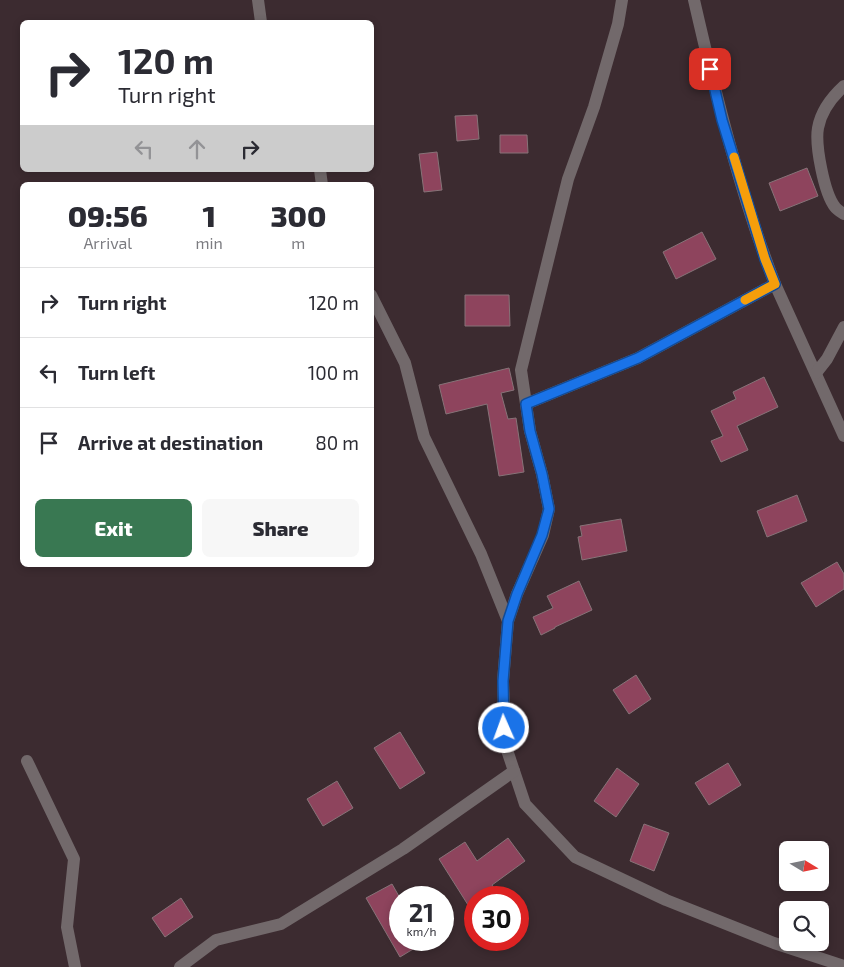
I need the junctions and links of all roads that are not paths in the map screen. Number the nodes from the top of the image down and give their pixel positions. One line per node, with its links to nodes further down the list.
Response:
1 (258, 0): 4 (street)
2 (622, 0): 11 (street)
3 (694, 0): 7 (street)
4 (261, 20)
5 (844, 86): 6 (street)
6 (844, 214)
7 (775, 284): 10 (street); 11 (street)
8 (374, 302): 13 (street)
9 (844, 327): 10 (street)
10 (816, 373): 12 (street)
11 (526, 404): 13 (street)
12 (844, 436)
13 (508, 621): 15 (street)
14 (28, 761): 17 (street)
15 (514, 771): 16 (street); 18 (street)
16 (844, 966)
17 (75, 967)
18 (180, 967)

